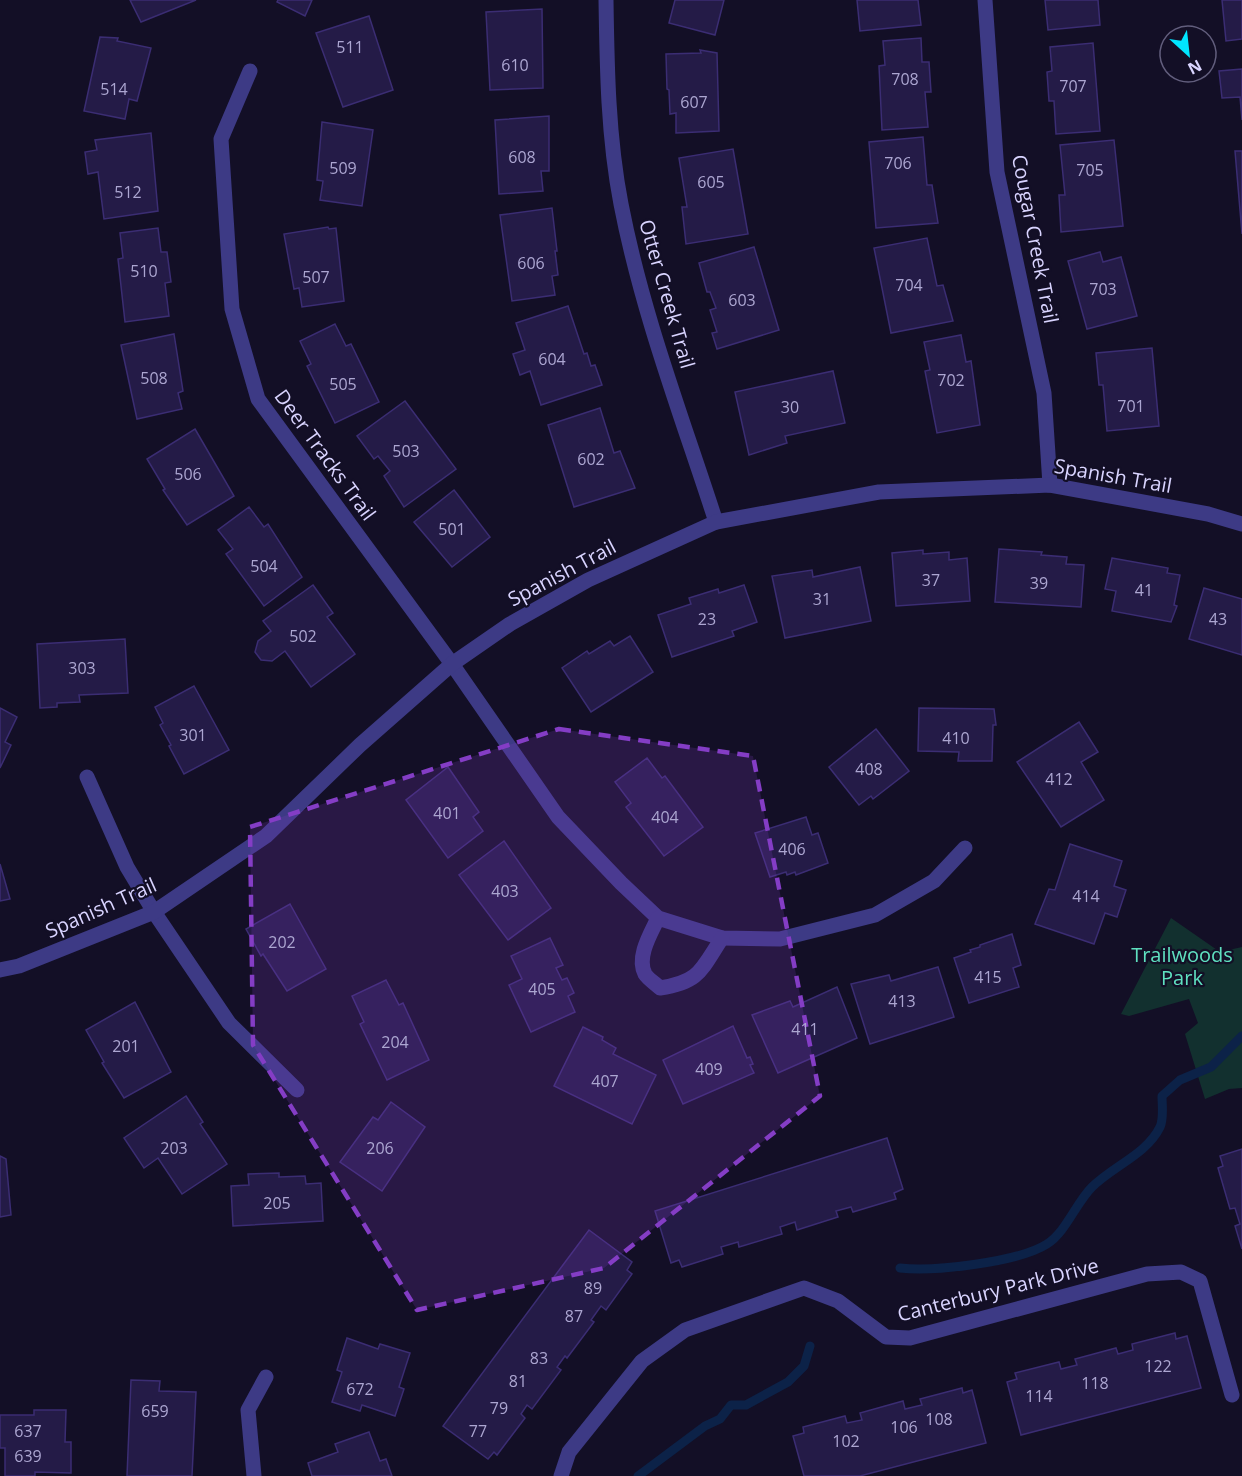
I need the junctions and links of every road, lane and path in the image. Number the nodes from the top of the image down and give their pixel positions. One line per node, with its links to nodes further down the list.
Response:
1 (606, 0): 5 (street, Otter Creek Trail)
2 (985, 0): 4 (street, Cougar Creek Trail)
3 (250, 70): 7 (street, Deer Tracks Trail)
4 (1050, 485): 5 (street, Spanish Trail); 6 (street, Spanish Trail)
5 (716, 522): 7 (street, Spanish Trail)
6 (1242, 524)
7 (452, 664): 10 (street, Spanish Trail); 11 (street, Deer Tracks Trail)
8 (87, 777): 10 (street)
9 (965, 848): 12 (street)
10 (154, 912): 13 (street, Spanish Trail); 14 (street)
11 (658, 918): 12 (street); 12 (street)
12 (722, 938)
13 (0, 970)
14 (297, 1090)
15 (266, 1377): 17 (street)
16 (1232, 1395): 18 (street, Canterbury Park Drive)
17 (254, 1476)
18 (561, 1476)

